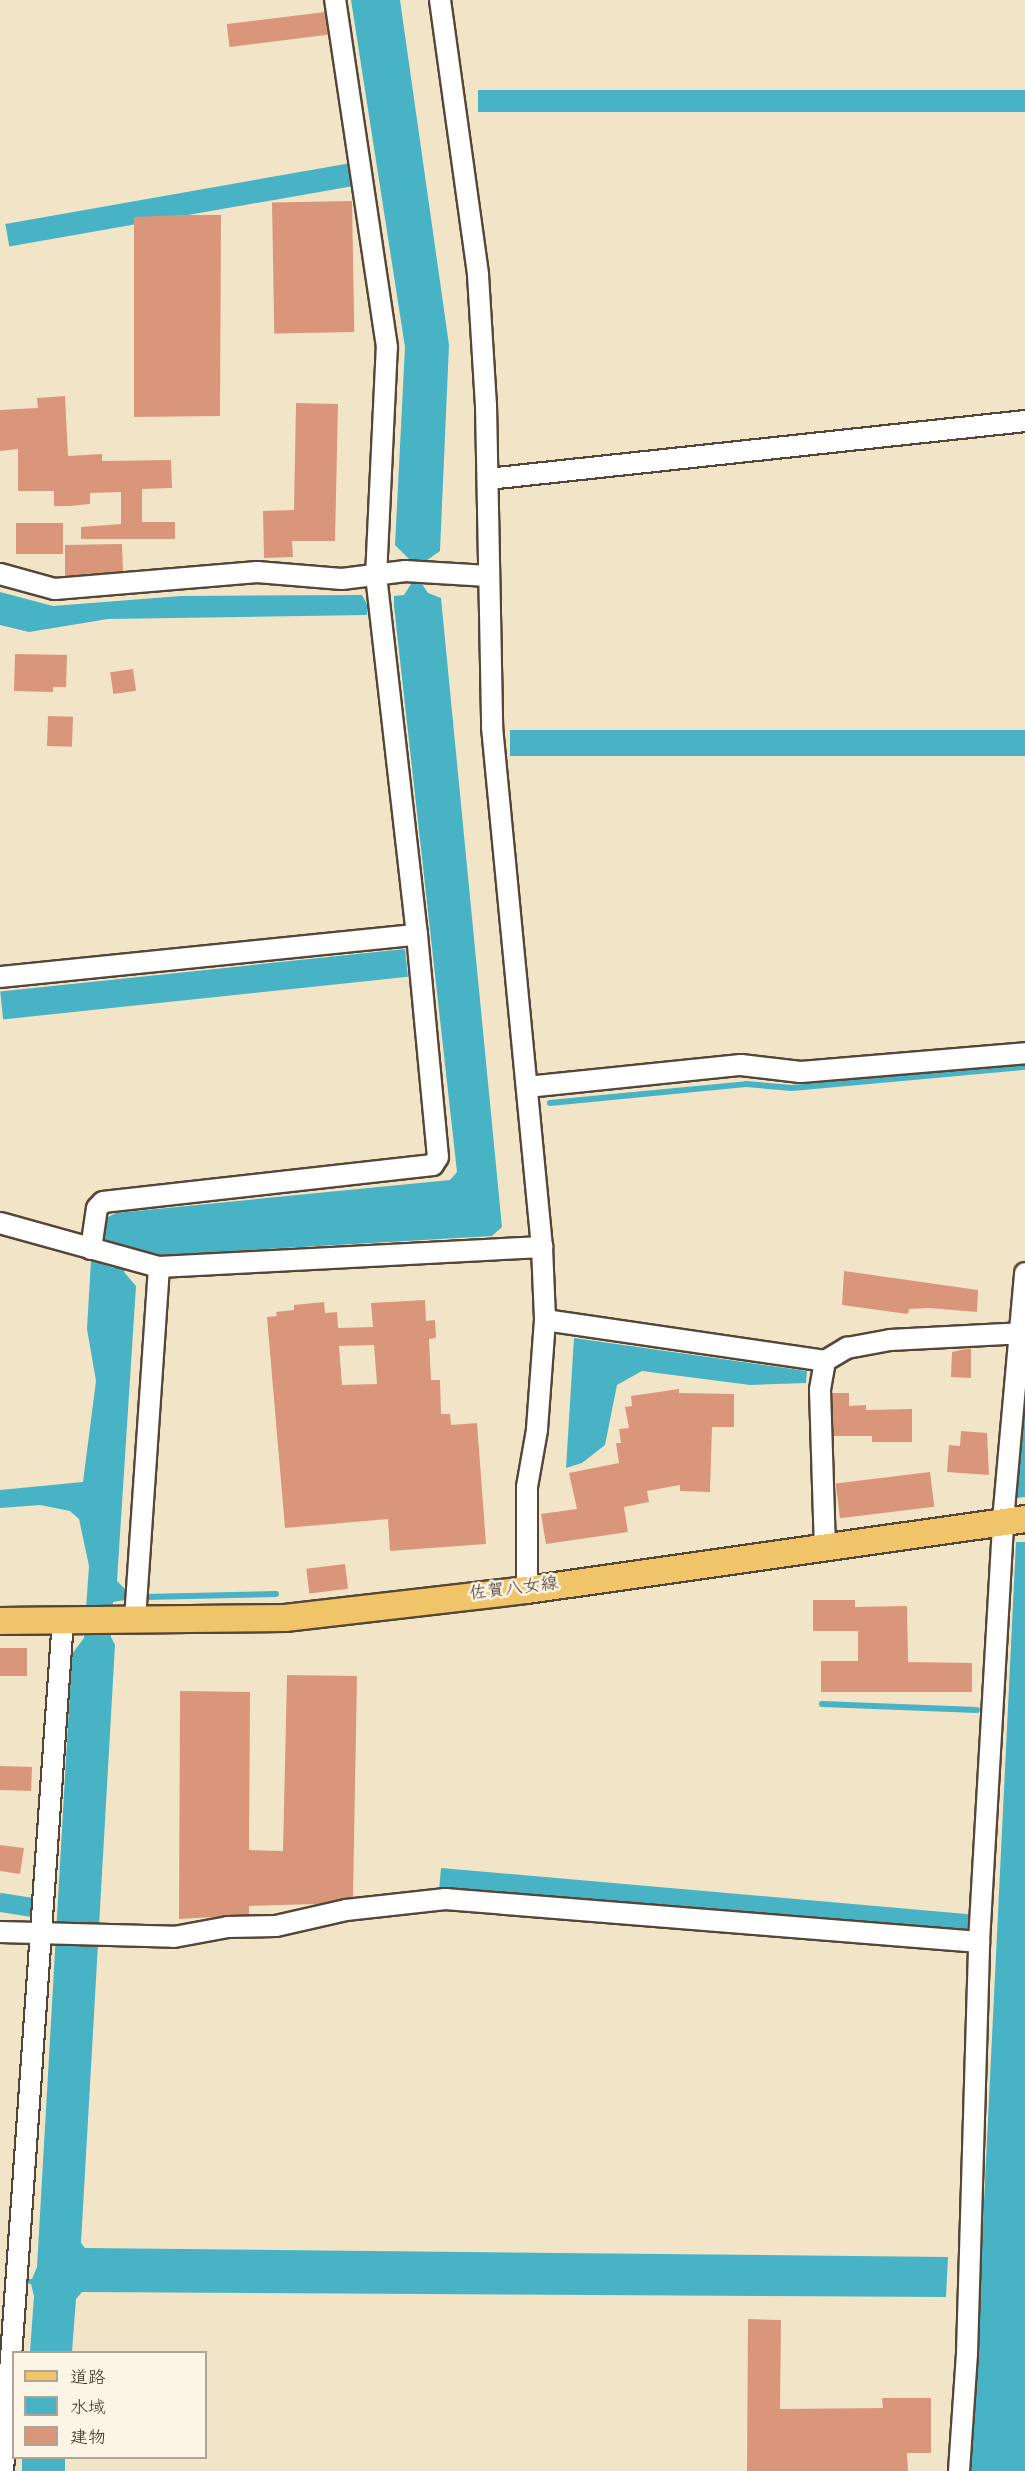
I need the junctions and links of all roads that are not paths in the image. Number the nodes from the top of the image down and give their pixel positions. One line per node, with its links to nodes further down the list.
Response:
1 (335, 0): 7 (street)
2 (440, 0): 4 (street)
3 (1025, 421): 4 (street)
4 (488, 478): 6 (street)
5 (0, 574): 7 (street)
6 (488, 576): 7 (street); 11 (street)
7 (376, 577): 8 (street)
8 (417, 935): 9 (street); 14 (street)
9 (0, 977)
10 (1025, 1053): 11 (street)
11 (527, 1087): 13 (street)
12 (0, 1223): 14 (street)
13 (542, 1247): 15 (street); 17 (street)
14 (92, 1249): 15 (street)
15 (159, 1267): 24 (street)
16 (1025, 1273): 18 (street)
17 (545, 1320): 19 (street); 22 (street)
18 (1022, 1333): 19 (street); 20 (street)
19 (825, 1362): 21 (street)
20 (1014, 1520): 21 (main road, 佐賀八女線); 28 (street)
21 (825, 1547): 22 (main road, 佐賀八女線)
22 (527, 1590): 24 (main road, 佐賀八女線)
23 (72, 1620): 24 (main road, 佐賀八女線); 25 (main road, 佐賀八女線); 26 (street)
24 (126, 1620)
25 (0, 1621)
26 (42, 1931): 27 (street); 28 (street); 29 (street)
27 (0, 1932)
28 (979, 1942): 30 (street)
29 (3, 2471)
30 (959, 2471)

